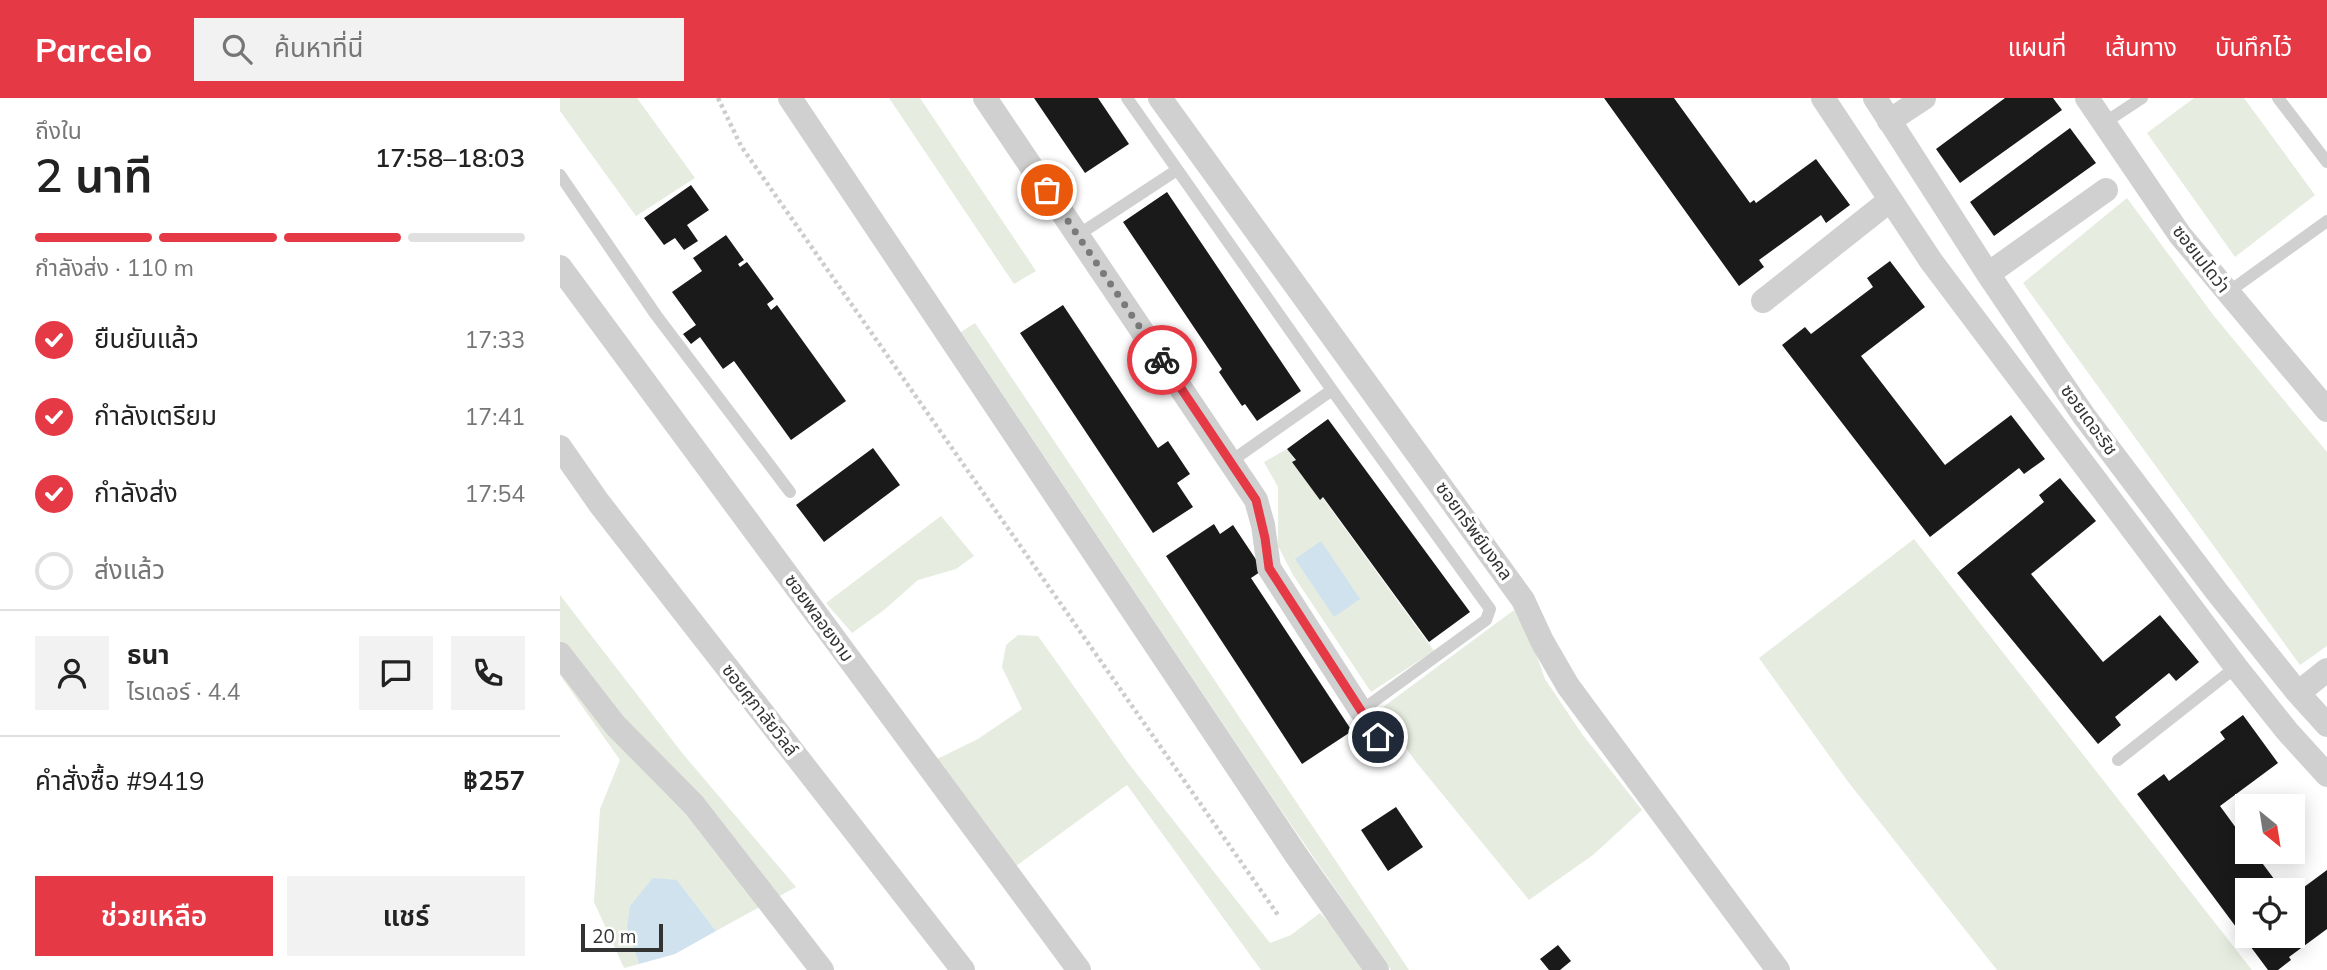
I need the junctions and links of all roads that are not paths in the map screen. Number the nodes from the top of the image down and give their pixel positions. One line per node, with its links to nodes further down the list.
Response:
1 (790, 98): 41 (street)
2 (985, 98): 19 (street)
3 (1127, 98): 14 (lane)
4 (1160, 98): 42 (street, ซอยทรัพย์มงคล)
5 (1823, 98): 17 (street)
6 (1875, 98): 11 (street, ซอยเดอะริช)
7 (1924, 98): 11 (street)
8 (2087, 98): 12 (street, ซอยเมโดว่า)
9 (2142, 98): 12 (lane)
10 (2278, 98): 13 (lane)
11 (1889, 121): 21 (street, ซอยเดอะริช)
12 (2104, 123): 22 (street, ซอยเมโดว่า)
13 (2327, 162)
14 (1177, 170): 19 (lane); 24 (lane)
15 (560, 175): 28 (lane)
16 (2106, 190): 21 (street)
17 (1889, 201): 23 (street); 30 (street)
18 (2327, 220): 22 (lane)
19 (1078, 235): 27 (street)
20 (560, 267): 40 (street, ซอยพลอยงาม)
21 (1988, 274): 32 (street, ซอยเดอะริช)
22 (2227, 293): 25 (street, ซอยเมโดว่า)
23 (1763, 301)
24 (1332, 390): 27 (lane); 33 (lane)
25 (2327, 410)
26 (560, 447): 39 (street, ซอยศุภาลัยวิลล์)
27 (1230, 462): 33 (street)
28 (790, 492)
29 (560, 654): 38 (street)
30 (2236, 667): 36 (lane); 37 (street)
31 (2327, 670): 32 (street)
32 (2298, 693): 34 (street, ซอยเดอะริช)
33 (1362, 710): 35 (street)
34 (2327, 725)
35 (1378, 737)
36 (2118, 760)
37 (2327, 775)
38 (822, 970)
39 (963, 970)
40 (1079, 970)
41 (1377, 970)
42 (1778, 970)

